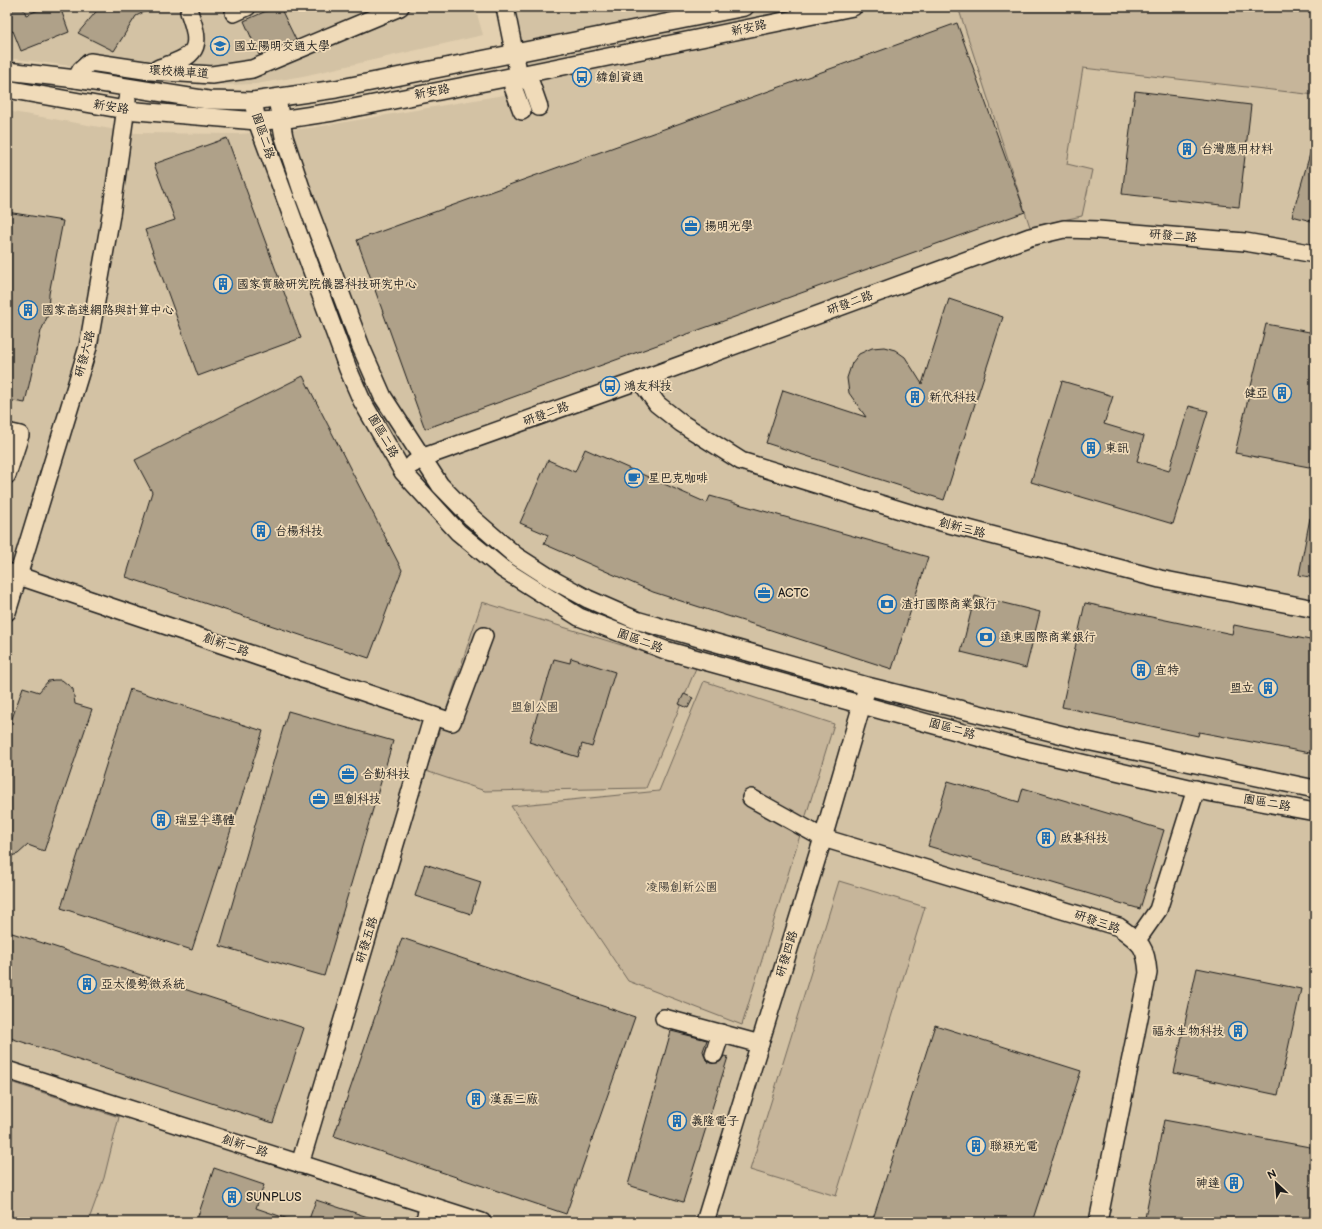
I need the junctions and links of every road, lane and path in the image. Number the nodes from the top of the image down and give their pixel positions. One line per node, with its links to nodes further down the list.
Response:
1 (400, 7): 8 (street, 環校機車道)
2 (505, 7): 6 (street)
3 (745, 7): 6 (street, 新安路)
4 (853, 7): 9 (street, 新安路)
5 (189, 12): 8 (street)
6 (515, 54): 9 (street); 13 (street, 新安路)
7 (7, 71): 10 (street, 新安路)
8 (152, 71): 10 (street, 環校機車道)
9 (519, 75): 15 (street); 17 (street); 18 (street, 新安路)
10 (76, 79): 11 (street, 新安路)
11 (129, 88): 14 (street, 新安路); 16 (street, 研發六路)
12 (7, 90): 16 (street, 新安路)
13 (277, 99): 14 (street, 新安路); 18 (street, 園區二路)
14 (253, 101): 19 (street, 園區二路)
15 (539, 107)
16 (125, 110): 19 (street, 新安路); 26 (street, 研發六路)
17 (522, 111)
18 (280, 120): 19 (street, 新安路); 23 (street, 園區二路)
19 (257, 121): 24 (street, 園區二路)
20 (1315, 254): 21 (street, 研發二路)
21 (640, 380): 23 (street, 研發二路); 27 (street, 創新三路)
22 (7, 432): 25 (street)
23 (421, 458): 24 (street, 研發二路); 30 (street, 園區二路)
24 (403, 472): 31 (street, 園區二路)
25 (7, 476)
26 (13, 574): 28 (street, 研發六路); 32 (street, 創新二路)
27 (1315, 609)
28 (7, 612)
29 (484, 636): 32 (street, 創新二路)
30 (867, 686): 31 (street, 研發四路); 33 (street, 園區二路)
31 (862, 704): 34 (street, 園區二路); 37 (street, 研發四路)
32 (433, 716): 44 (street, 研發五路)
33 (1315, 789)
34 (1196, 790): 36 (street, 園區二路); 38 (street)
35 (751, 798): 37 (street, 研發三路)
36 (1315, 812)
37 (823, 838): 38 (street, 研發三路); 41 (street, 研發四路)
38 (1137, 940): 48 (street, 研發三路)
39 (664, 1018): 40 (street)
40 (721, 1033): 41 (street); 42 (street)
41 (760, 1044): 47 (street, 研發四路)
42 (714, 1054)
43 (7, 1070): 44 (street, 創新一路)
44 (300, 1164): 45 (street, 創新一路)
45 (427, 1214): 46 (street, 創新一路)
46 (482, 1222)
47 (705, 1222)
48 (1098, 1222)

